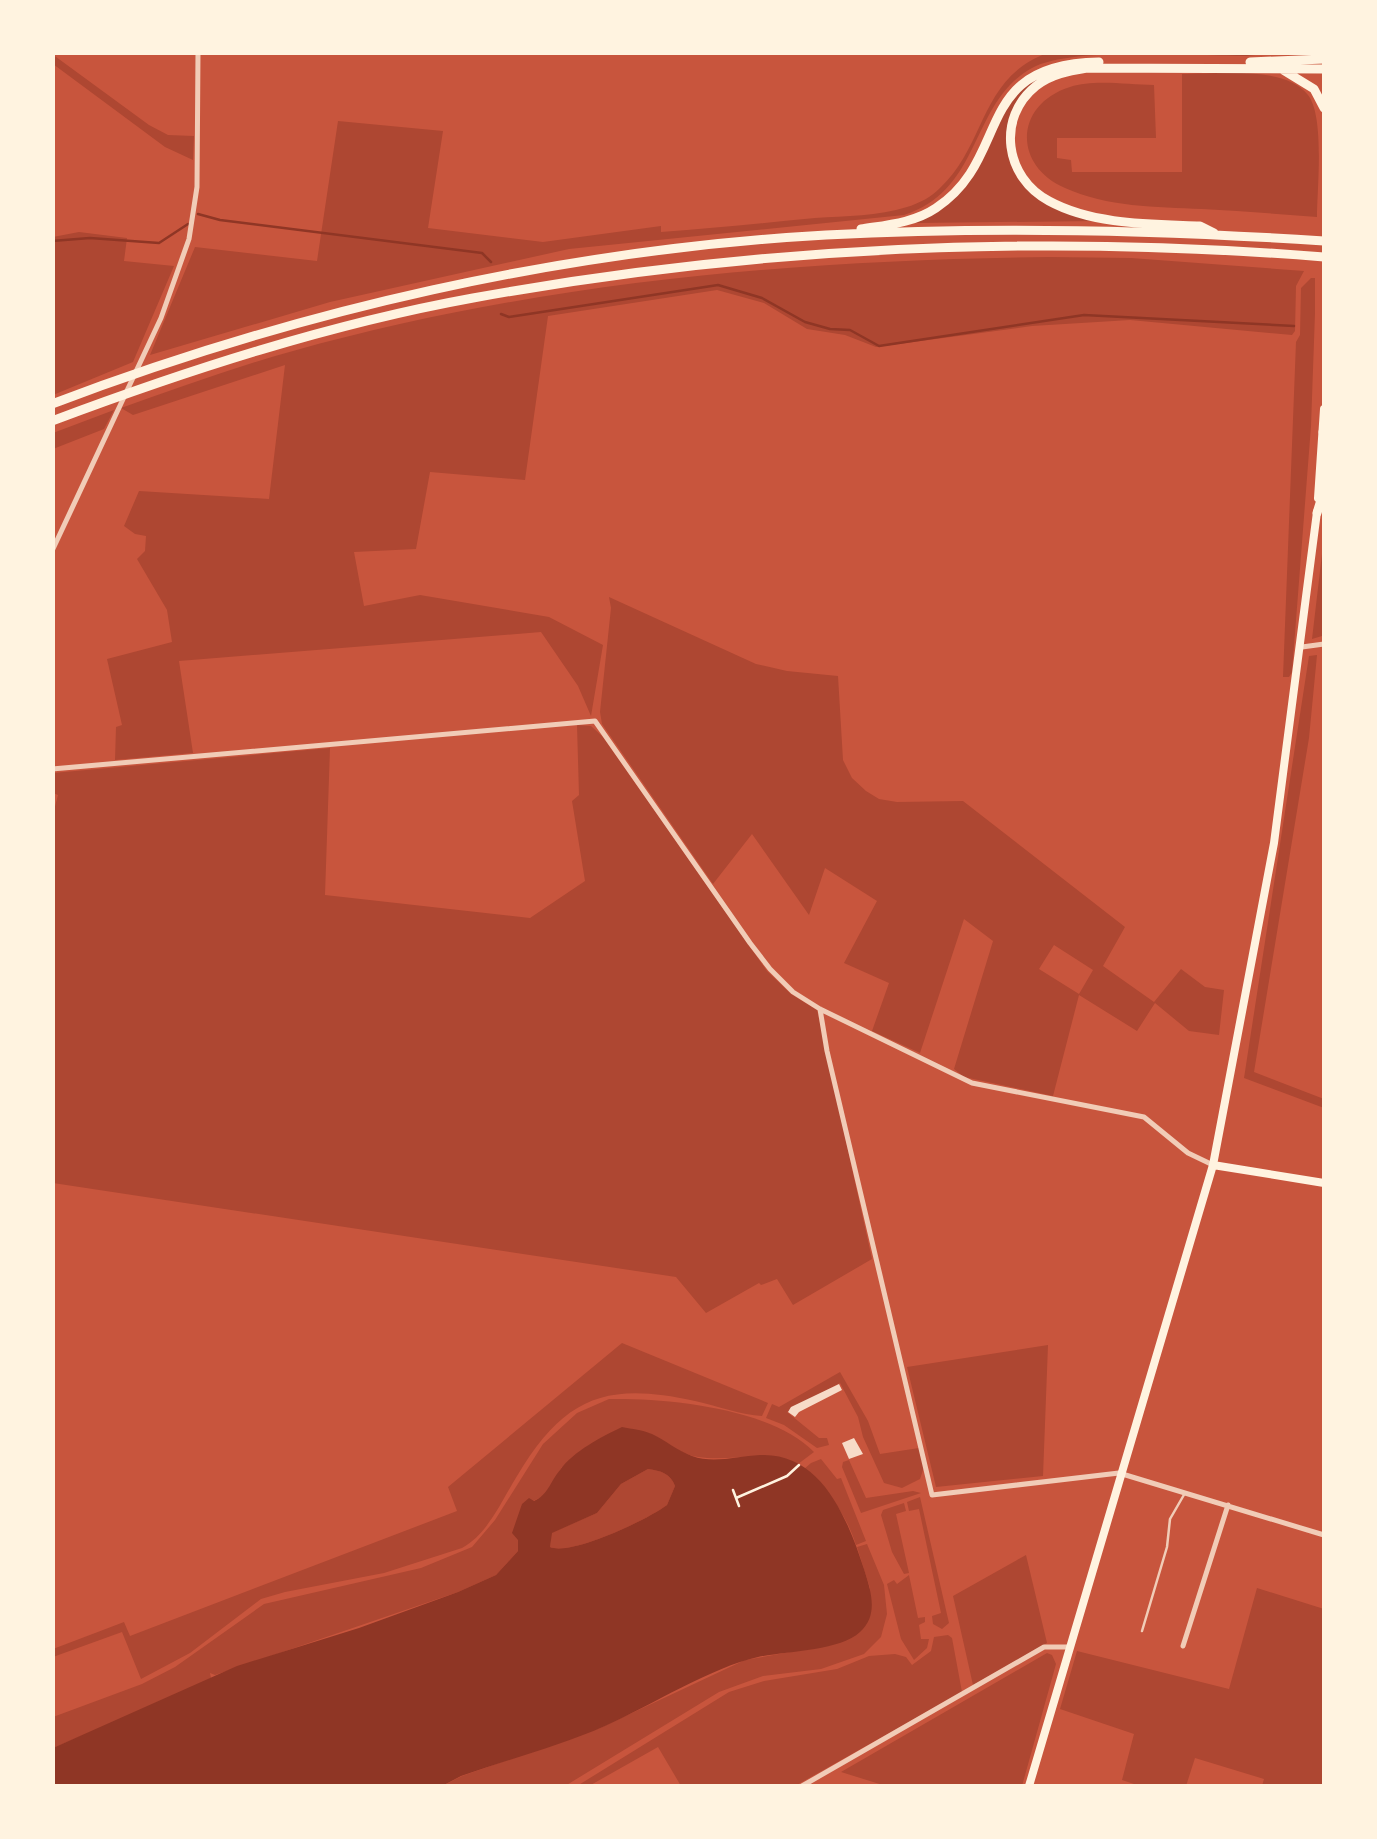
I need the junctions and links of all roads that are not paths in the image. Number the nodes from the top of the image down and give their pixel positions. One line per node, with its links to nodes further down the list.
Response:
1 (198, 52): 18 (street)
2 (1290, 52): 4 (highway)
3 (1324, 59): 4 (highway)
4 (1268, 61): 9 (highway)
5 (1280, 68): 6 (highway); 7 (highway); 8 (highway)
6 (1324, 70)
7 (1324, 108)
8 (1216, 234): 9 (highway); 10 (highway)
9 (824, 235): 12 (highway)
10 (1324, 241)
11 (1324, 257): 14 (highway)
12 (52, 404)
13 (1324, 409): 15 (main road)
14 (52, 421)
15 (1324, 432): 17 (main road)
16 (1324, 490): 17 (highway)
17 (1317, 513): 20 (main road)
18 (52, 551)
19 (1324, 644): 20 (street)
20 (1302, 647): 23 (main road)
21 (52, 769): 22 (street)
22 (820, 1008): 23 (street); 25 (street)
23 (1213, 1166): 24 (main road); 25 (main road)
24 (1324, 1183)
25 (1119, 1472): 26 (street); 31 (main road)
26 (1186, 1492): 27 (street); 29 (lane)
27 (1228, 1505): 28 (street); 30 (street)
28 (1324, 1535)
29 (1142, 1631)
30 (1183, 1646)
31 (1068, 1647): 32 (street); 33 (main road)
32 (802, 1786)
33 (1029, 1786)

